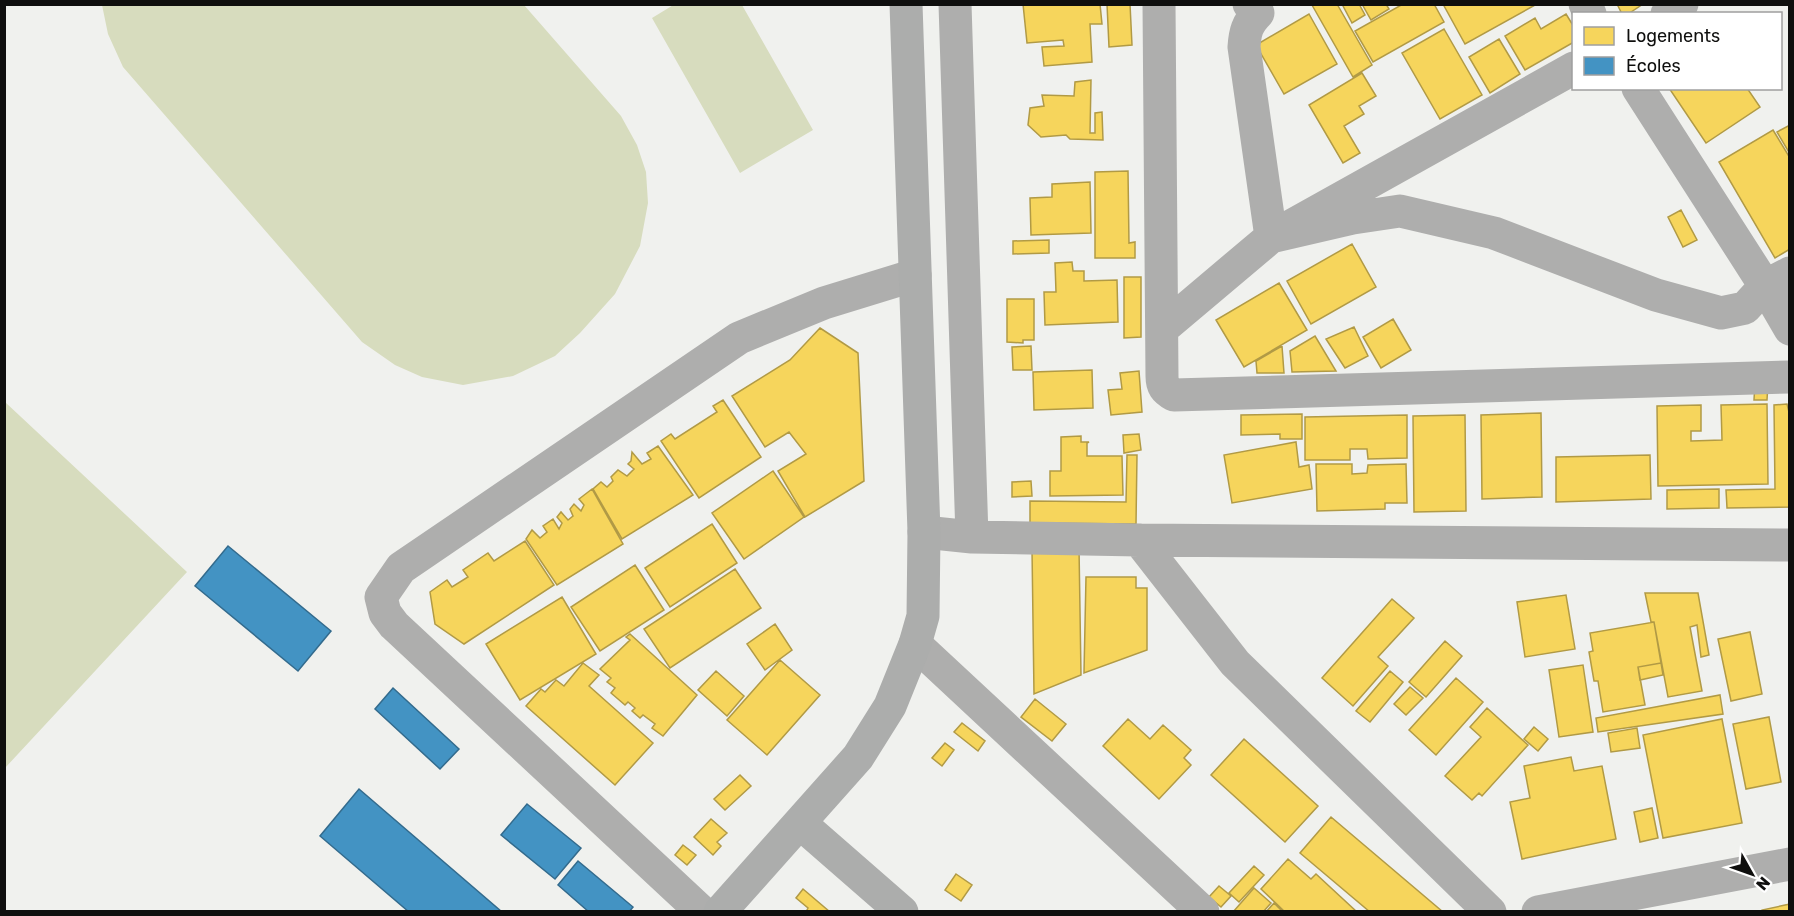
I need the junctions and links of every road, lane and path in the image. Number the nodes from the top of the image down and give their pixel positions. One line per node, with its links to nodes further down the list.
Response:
1 (906, 4): 8 (street)
2 (955, 4): 14 (street)
3 (1159, 4): 10 (street)
4 (1262, 7): 7 (street)
5 (1572, 69): 7 (street)
6 (1639, 90): 9 (street)
7 (1271, 237): 9 (street); 10 (street)
8 (915, 275): 13 (street); 20 (street)
9 (1777, 279): 11 (street)
10 (1162, 329): 12 (street)
11 (1790, 329)
12 (1790, 377)
13 (924, 532): 14 (street); 17 (street)
14 (972, 537): 15 (street)
15 (1139, 540): 16 (street); 24 (street)
16 (1790, 545)
17 (915, 644): 18 (street); 23 (street)
18 (800, 823): 21 (street); 22 (street)
19 (1790, 864): 25 (street)
20 (702, 912)
21 (720, 912)
22 (902, 912)
23 (1203, 912)
24 (1490, 912)
25 (1538, 912)

